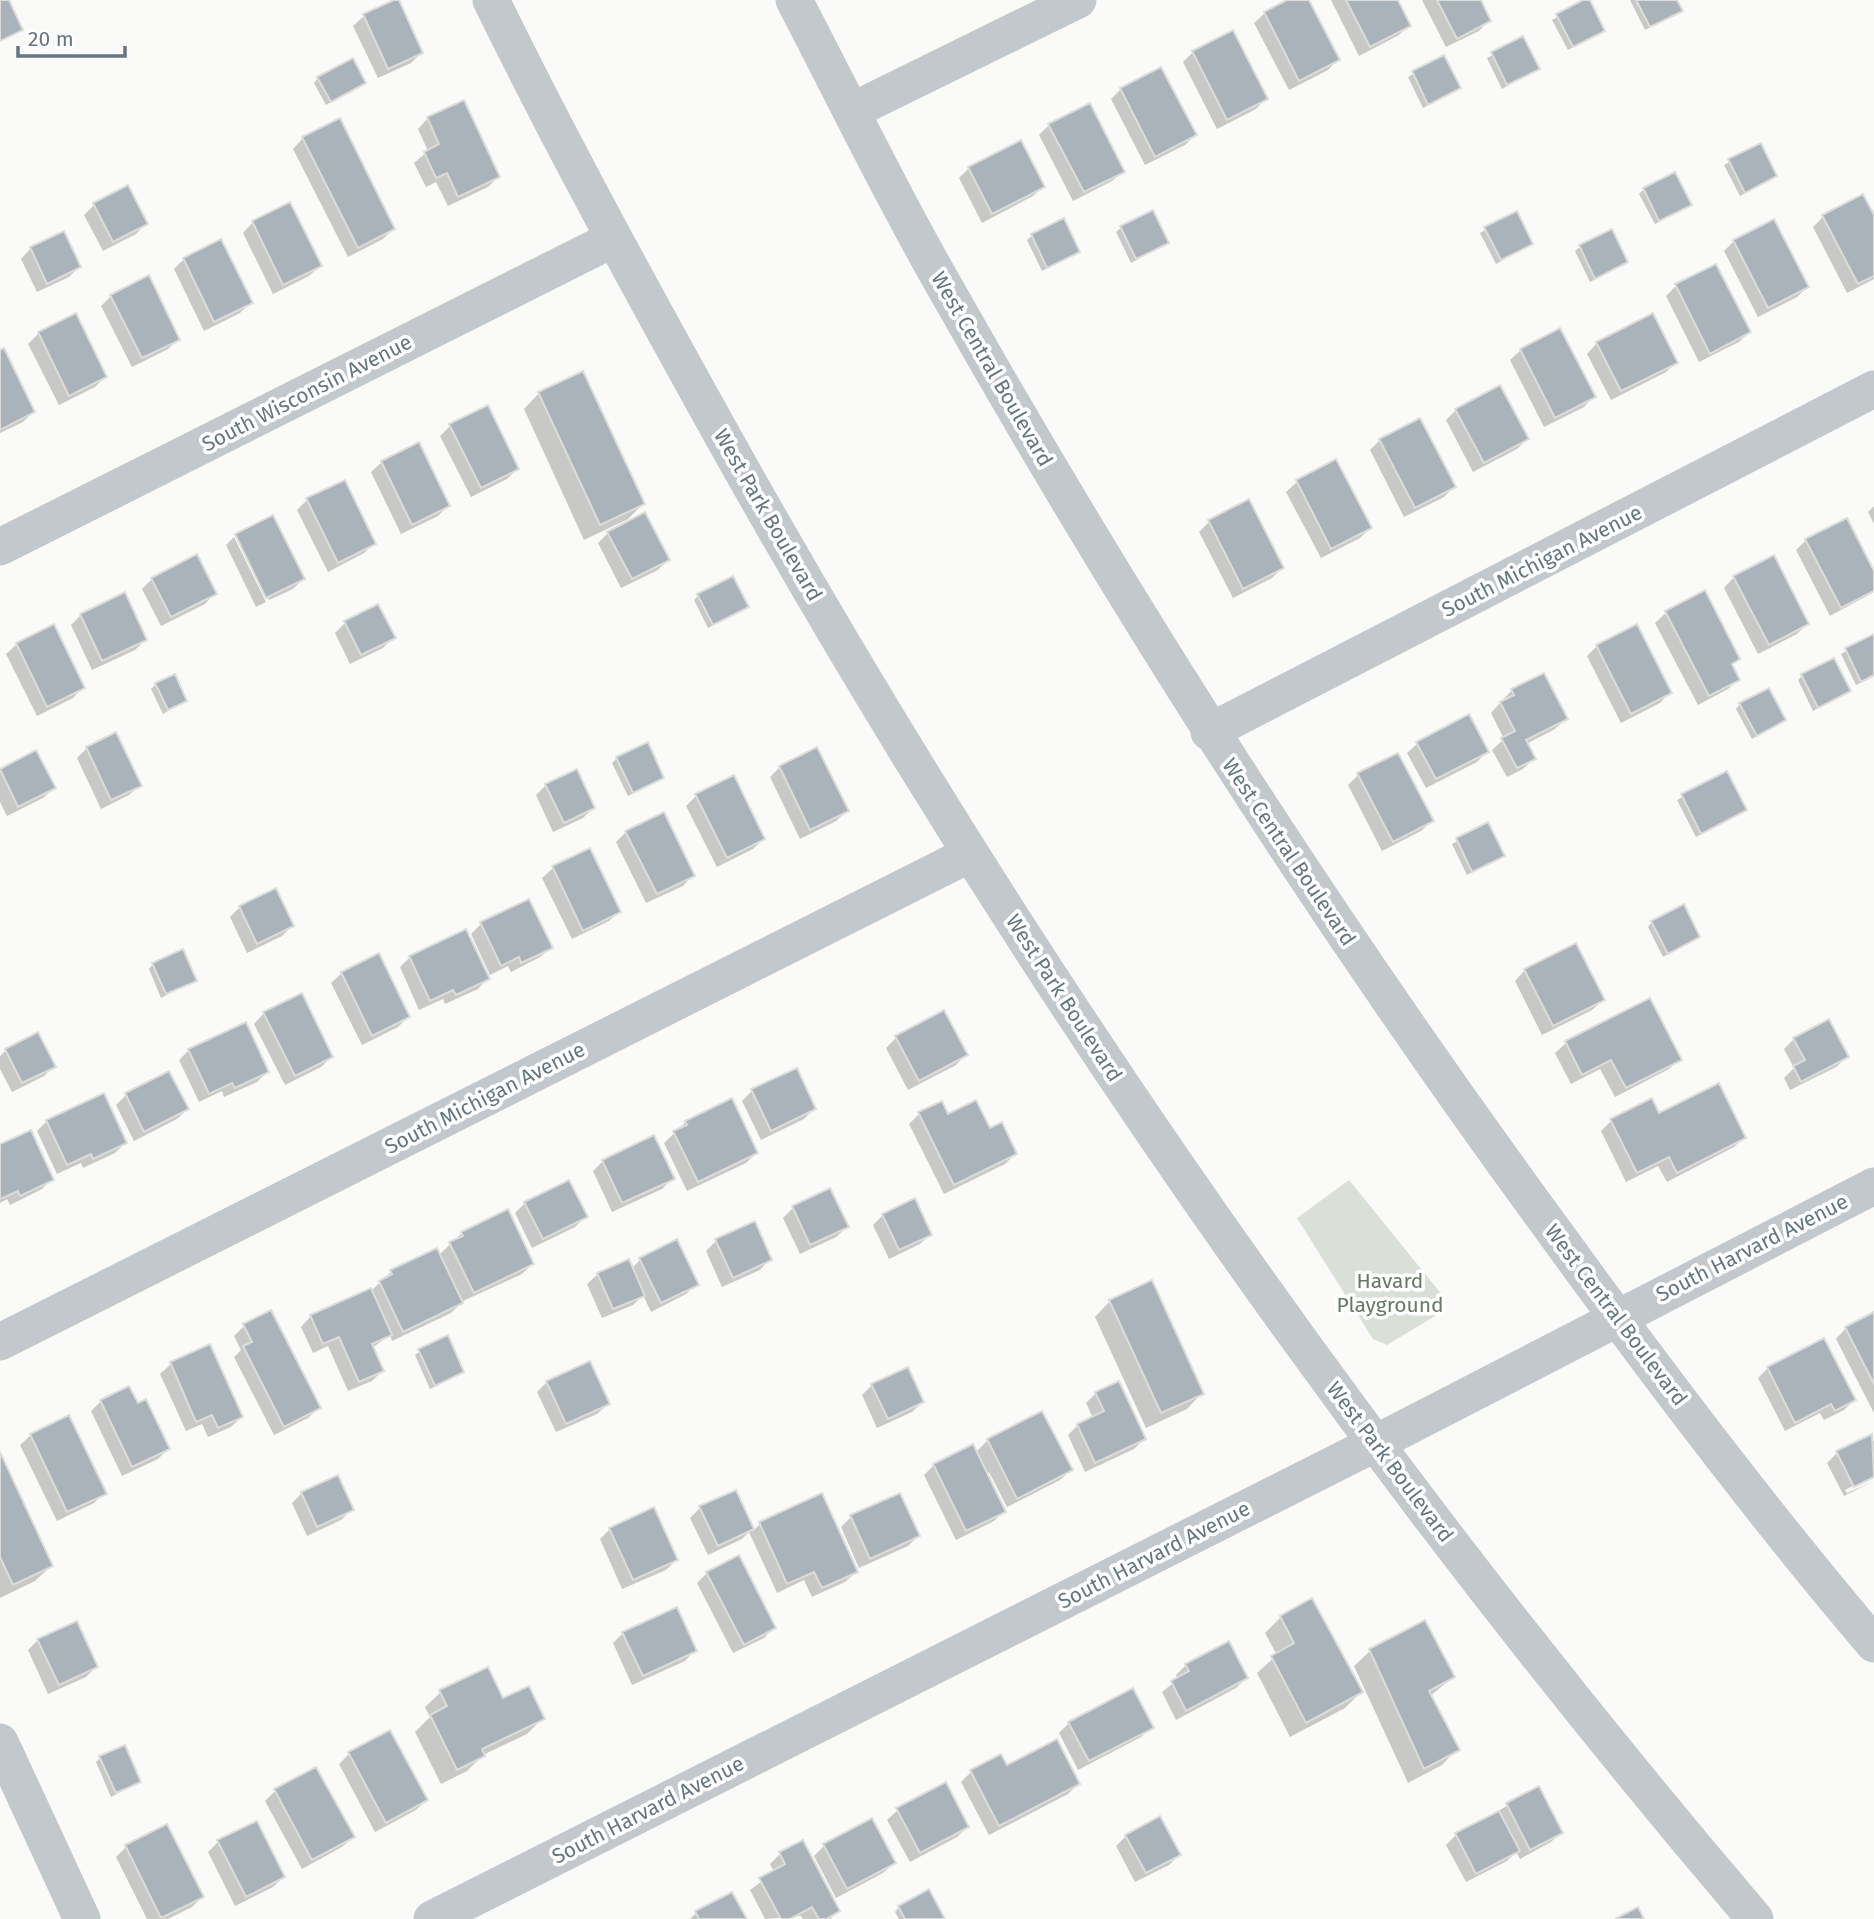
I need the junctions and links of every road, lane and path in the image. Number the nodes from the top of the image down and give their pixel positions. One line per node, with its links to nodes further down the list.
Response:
1 (491, 0): 5 (street, West Park Boulevard)
2 (794, 0): 4 (street, West Central Boulevard)
3 (1078, 0): 4 (street)
4 (852, 111): 8 (street, West Central Boulevard)
5 (613, 239): 7 (street, South Wisconsin Avenue); 9 (street, West Park Boulevard)
6 (1874, 389): 8 (street, South Michigan Avenue)
7 (0, 547)
8 (1209, 732): 11 (street, West Central Boulevard)
9 (970, 854): 12 (street, South Michigan Avenue); 13 (street, West Park Boulevard)
10 (1874, 1186): 11 (street, South Harvard Avenue)
11 (1617, 1318): 13 (street, South Harvard Avenue); 14 (street, West Central Boulevard)
12 (0, 1342)
13 (1374, 1444): 17 (street, South Harvard Avenue); 18 (street, West Park Boulevard)
14 (1874, 1644)
15 (0, 1742): 16 (street)
16 (82, 1919)
17 (432, 1919)
18 (1755, 1919)

